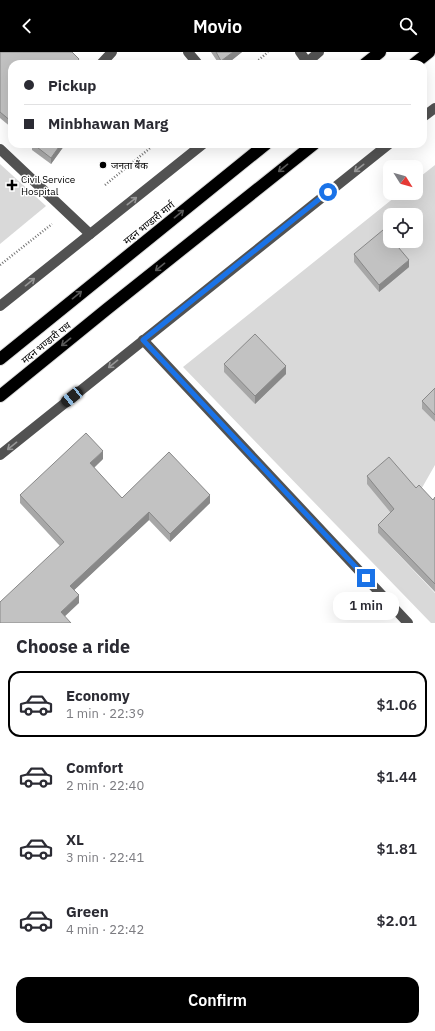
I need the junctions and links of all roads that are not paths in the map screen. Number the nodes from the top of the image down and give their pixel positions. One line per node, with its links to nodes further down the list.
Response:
1 (112, 52): 6 (street)
2 (188, 52): 7 (street)
3 (320, 52): 8 (street)
4 (380, 52): 9 (highway)
5 (429, 52): 10 (highway)
6 (105, 60)
7 (195, 60)
8 (310, 60)
9 (370, 60)
10 (419, 60)
11 (199, 148): 16 (street, one-way to 11)
12 (261, 148): 18 (highway, मदन भण्डारी मार्ग, one-way to 12)
13 (309, 148): 21 (highway, मदन भण्डारी पथ, one-way to 21)
14 (384, 148): 19 (street, one-way to 19)
15 (0, 149): 16 (street)
16 (90, 234): 17 (street, one-way to 16)
17 (0, 306)
18 (47, 320): 20 (highway, मदन भण्डारी पथ)
19 (143, 340): 22 (street, one-way to 22); 23 (street)
20 (0, 359)
21 (0, 396)
22 (0, 455)
23 (408, 623)

